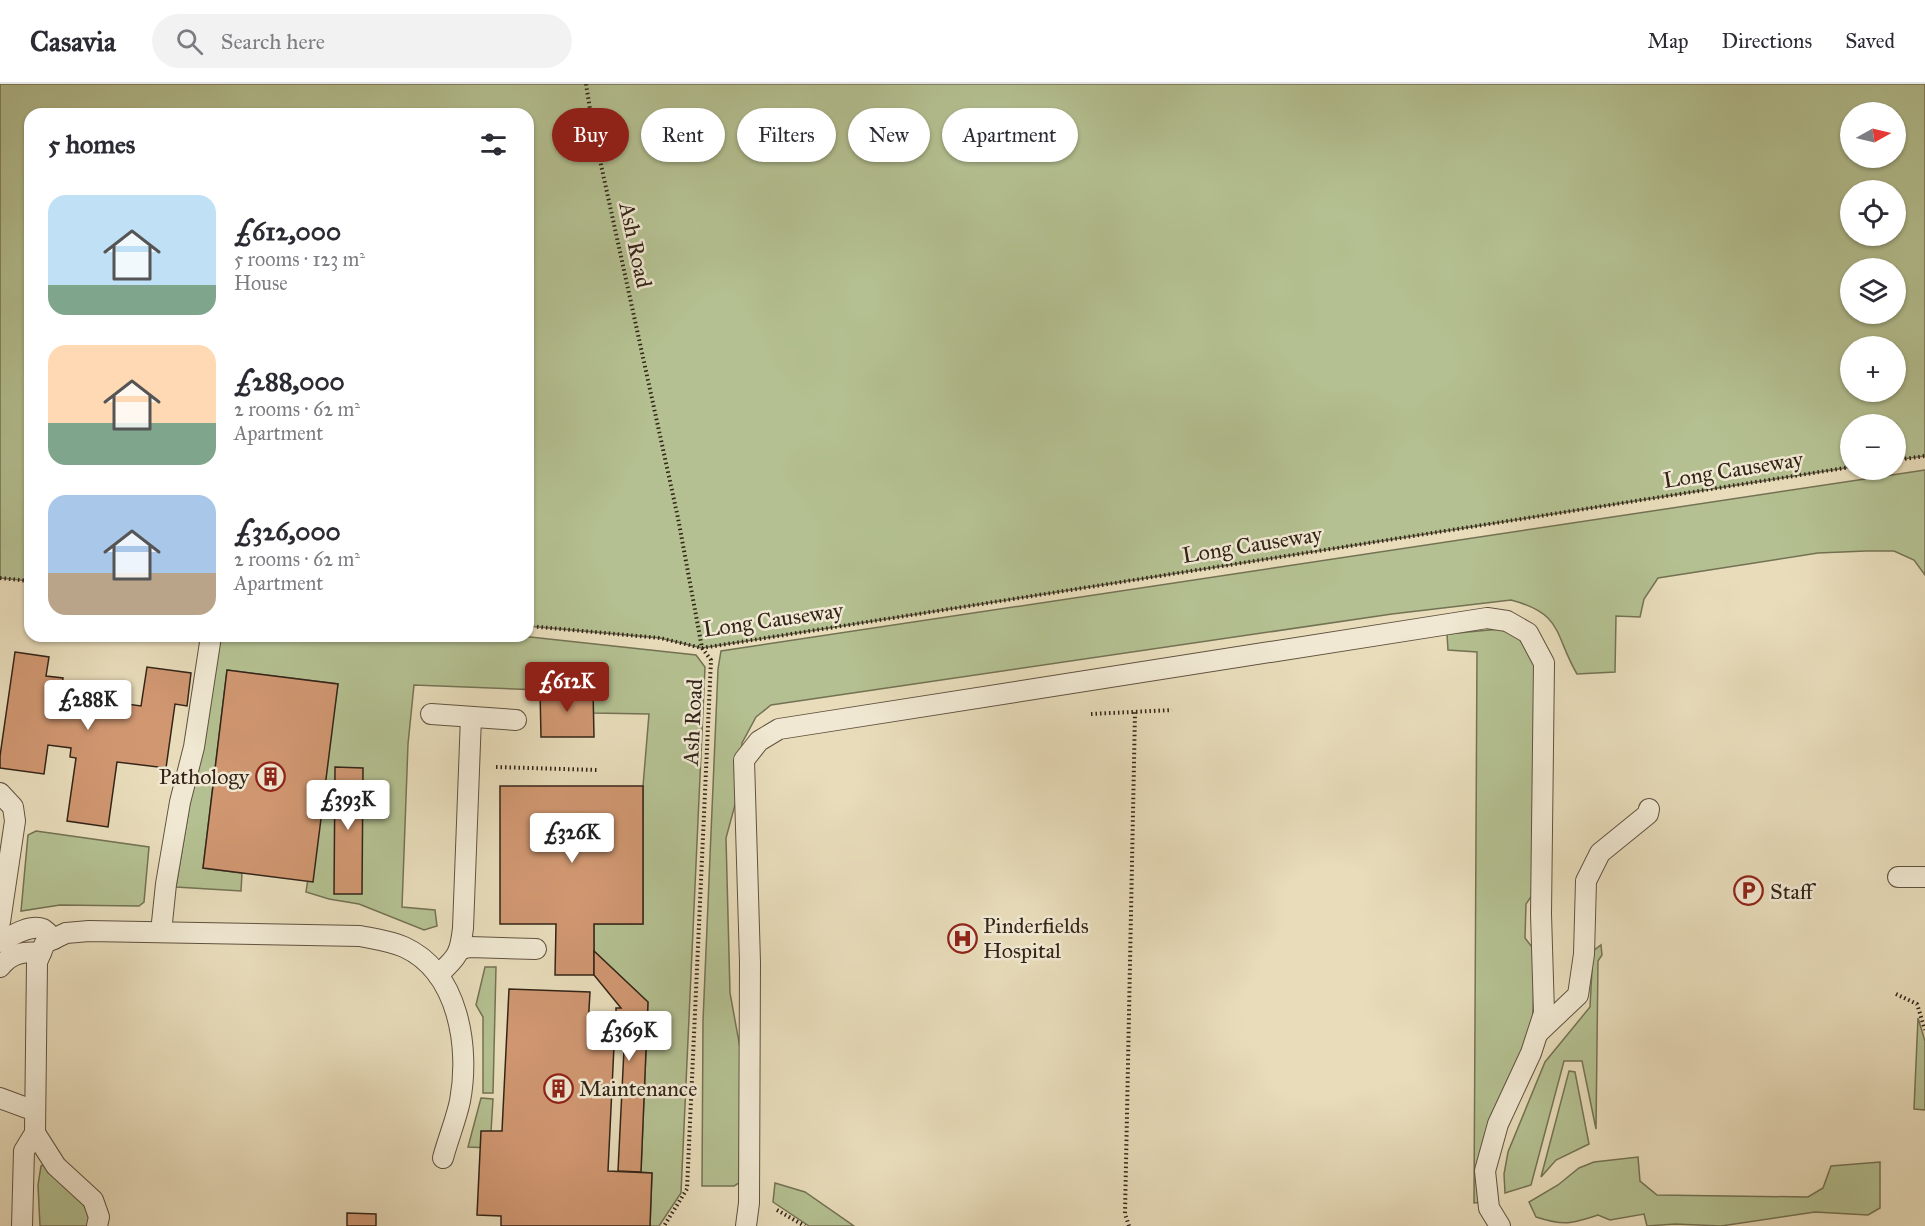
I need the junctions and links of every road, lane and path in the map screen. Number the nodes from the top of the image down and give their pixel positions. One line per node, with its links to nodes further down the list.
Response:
1 (586, 84): 9 (path, Ash Road)
2 (1925, 456): 3 (path)
3 (1906, 459)
4 (1840, 469): 9 (path, Long Causeway)
5 (0, 578): 6 (path)
6 (24, 580)
7 (534, 627): 9 (path, Long Causeway)
8 (210, 642): 23 (lane)
9 (702, 648): 40 (path, Ash Road)
10 (1172, 710): 11 (path)
11 (1135, 712): 13 (path); 43 (path)
12 (431, 714): 14 (lane)
13 (1091, 714)
14 (471, 717): 15 (lane); 16 (lane)
15 (516, 720)
16 (469, 766): 17 (path); 26 (lane)
17 (597, 770)
18 (0, 793): 22 (lane)
19 (1649, 809): 32 (lane)
20 (1898, 877): 21 (lane)
21 (1925, 877)
22 (0, 922)
23 (161, 932): 25 (lane); 29 (lane)
24 (0, 942): 25 (lane)
25 (48, 946): 28 (lane); 34 (lane)
26 (461, 949): 27 (lane); 29 (lane)
27 (536, 949)
28 (0, 967)
29 (438, 975): 36 (lane)
30 (1896, 994): 31 (path)
31 (1925, 1030)
32 (1538, 1034): 41 (lane); 44 (lane)
33 (0, 1098): 34 (lane)
34 (35, 1111): 35 (lane)
35 (35, 1133): 38 (lane); 39 (lane)
36 (443, 1158)
37 (774, 1209): 42 (path)
38 (22, 1226)
39 (97, 1226)
40 (664, 1226)
41 (746, 1226)
42 (805, 1226)
43 (1129, 1226)
44 (1500, 1226)

